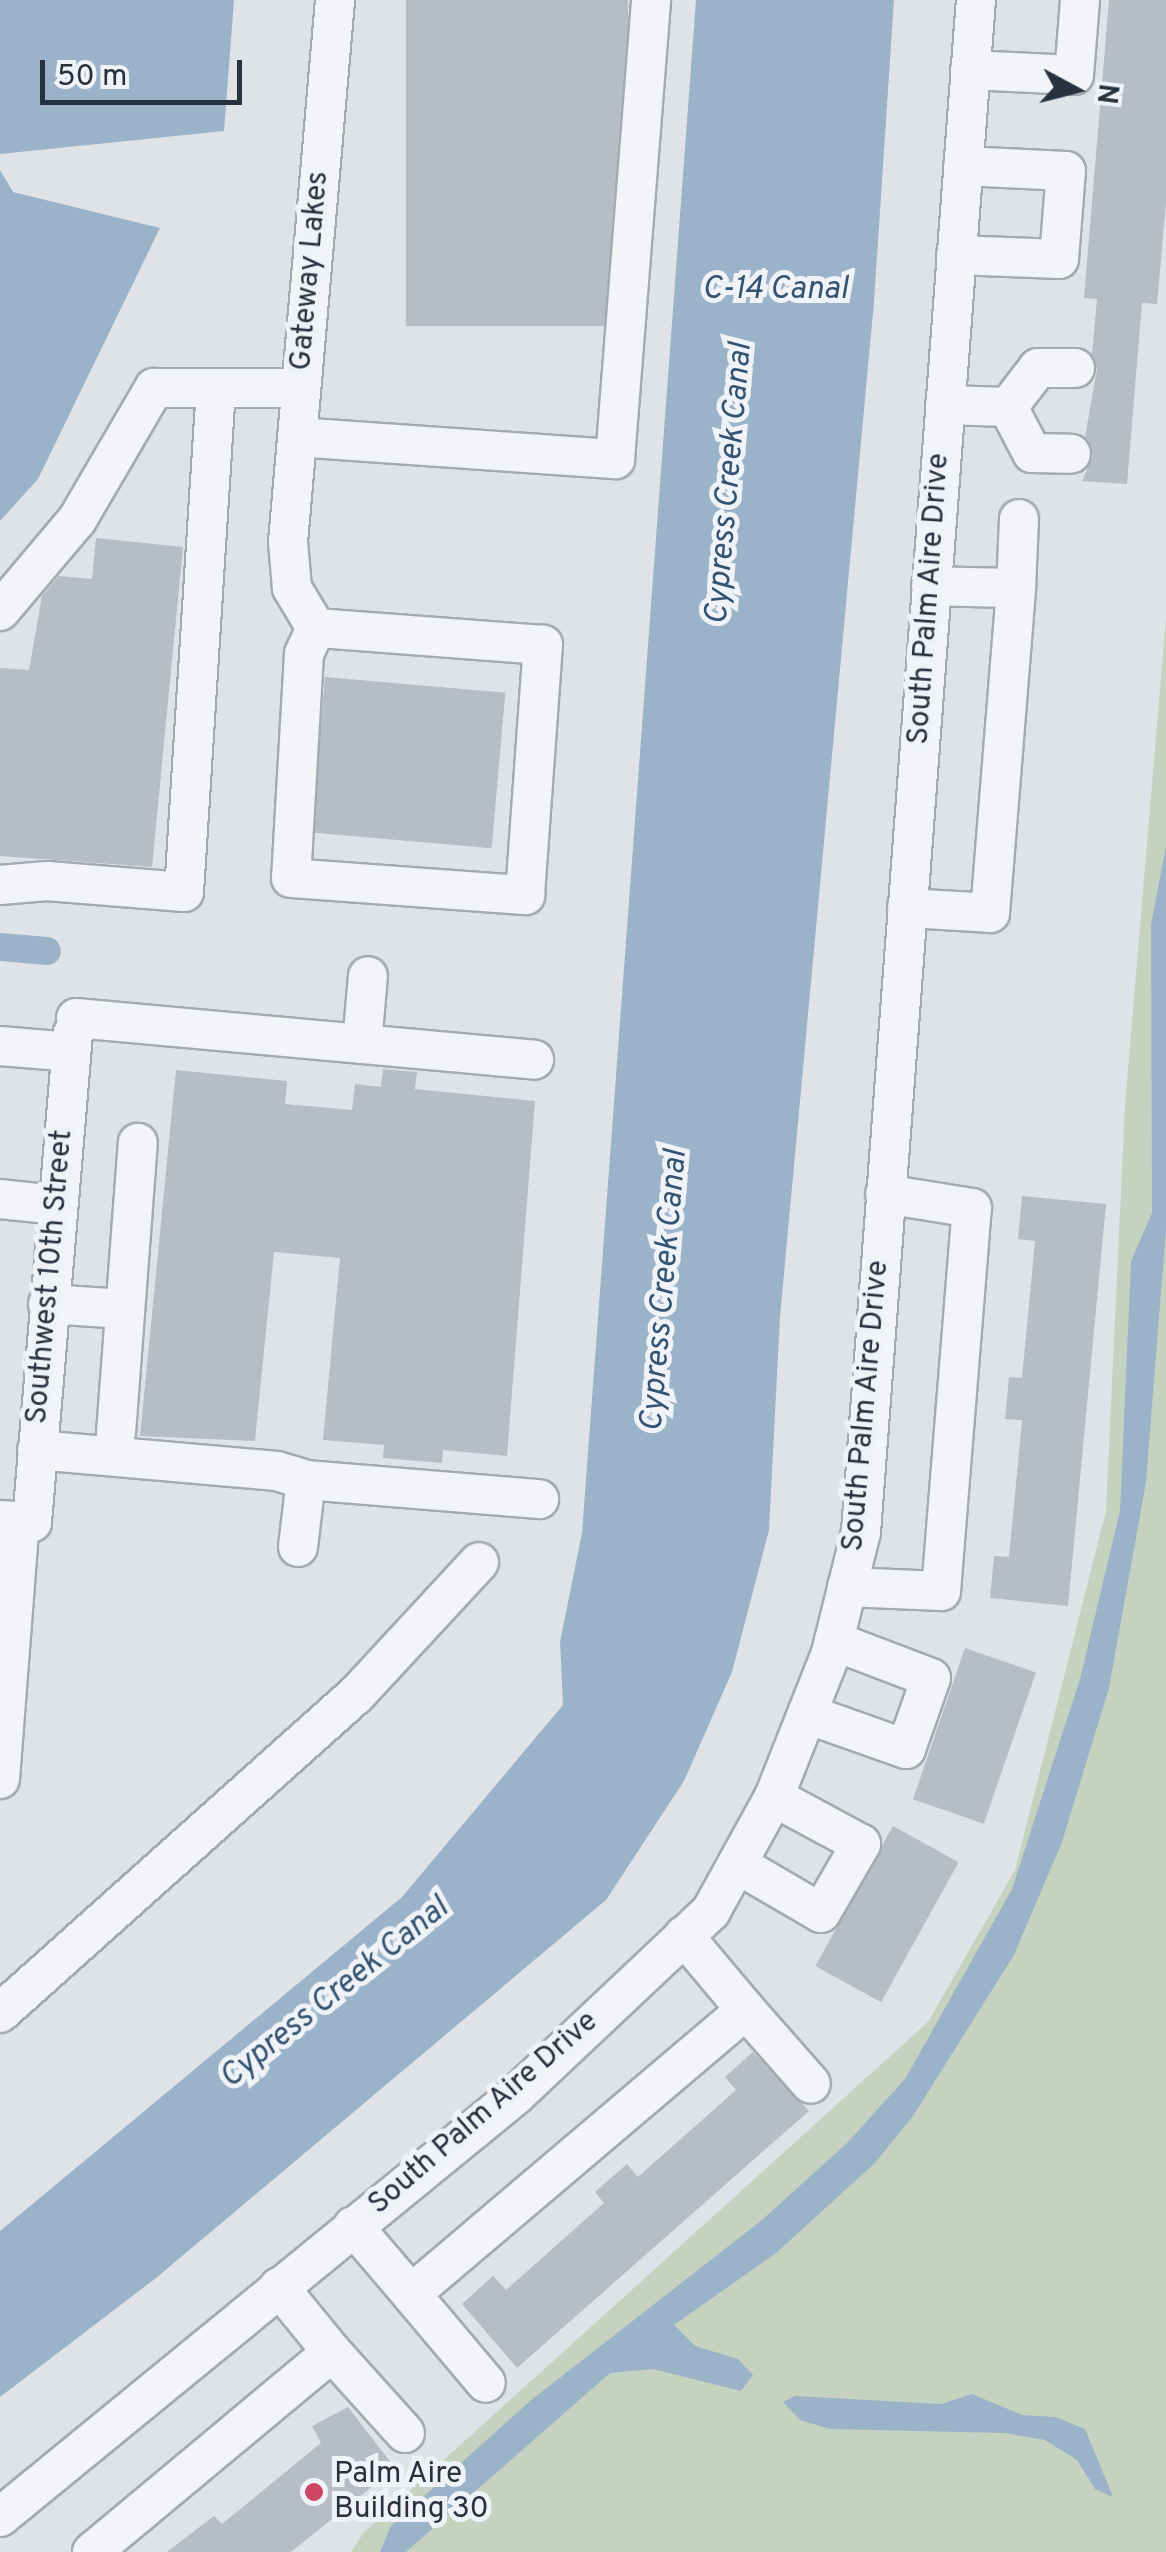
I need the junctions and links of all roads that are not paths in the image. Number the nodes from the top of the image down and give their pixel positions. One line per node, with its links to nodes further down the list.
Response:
1 (334, 0): 10 (street, Gateway Lakes)
2 (651, 0): 13 (street)
3 (976, 0): 5 (street, South Palm Aire Drive)
4 (1080, 0): 5 (street)
5 (970, 70): 6 (street, South Palm Aire Drive)
6 (963, 166): 7 (street, South Palm Aire Drive); 7 (street)
7 (956, 255): 11 (street, South Palm Aire Drive)
8 (1075, 368): 12 (street)
9 (216, 388): 10 (street); 18 (street); 20 (street)
10 (301, 388): 13 (street, Gateway Lakes)
11 (945, 405): 12 (street); 16 (street, South Palm Aire Drive)
12 (1008, 407): 14 (street)
13 (297, 437): 19 (street, Gateway Lakes)
14 (1071, 454)
15 (1019, 519): 17 (street)
16 (931, 586): 17 (street); 21 (street, South Palm Aire Drive)
17 (1016, 588): 21 (street)
18 (0, 611)
19 (316, 628): 19 (street)
20 (0, 886)
21 (907, 908): 28 (street, South Palm Aire Drive)
22 (368, 976): 24 (street)
23 (73, 1035): 24 (street); 25 (street); 30 (street, Southwest 10th Street)
24 (362, 1044): 26 (street)
25 (0, 1046)
26 (534, 1060)
27 (138, 1143): 32 (street)
28 (885, 1194): 40 (street, South Palm Aire Drive); 40 (street)
29 (0, 1200): 30 (street)
30 (57, 1206): 31 (street, Southwest 10th Street)
31 (48, 1304): 32 (street); 34 (street, Southwest 10th Street)
32 (124, 1309): 33 (street)
33 (116, 1433)
34 (37, 1450): 35 (street); 37 (street, Southwest 10th Street)
35 (306, 1480): 36 (street); 38 (street)
36 (539, 1499)
37 (17, 1521): 43 (street, Southwest 10th Street)
38 (298, 1547)
39 (479, 1562): 48 (street)
40 (848, 1587): 41 (street, South Palm Aire Drive)
41 (834, 1642): 42 (street, South Palm Aire Drive); 42 (street)
42 (807, 1714): 44 (street, South Palm Aire Drive)
43 (0, 1779)
44 (774, 1796): 45 (street, South Palm Aire Drive); 45 (street)
45 (737, 1864): 46 (street, South Palm Aire Drive)
46 (684, 1936): 47 (street); 50 (street, South Palm Aire Drive)
47 (746, 2010): 49 (street); 52 (street)
48 (0, 2012)
49 (811, 2084)
50 (353, 2226): 51 (street, South Palm Aire Drive); 52 (street)
51 (279, 2287): 53 (street); 56 (street, South Palm Aire Drive)
52 (411, 2294): 54 (street)
53 (332, 2352): 55 (street); 57 (street)
54 (486, 2384)
55 (405, 2433)
56 (0, 2517)
57 (92, 2552)

